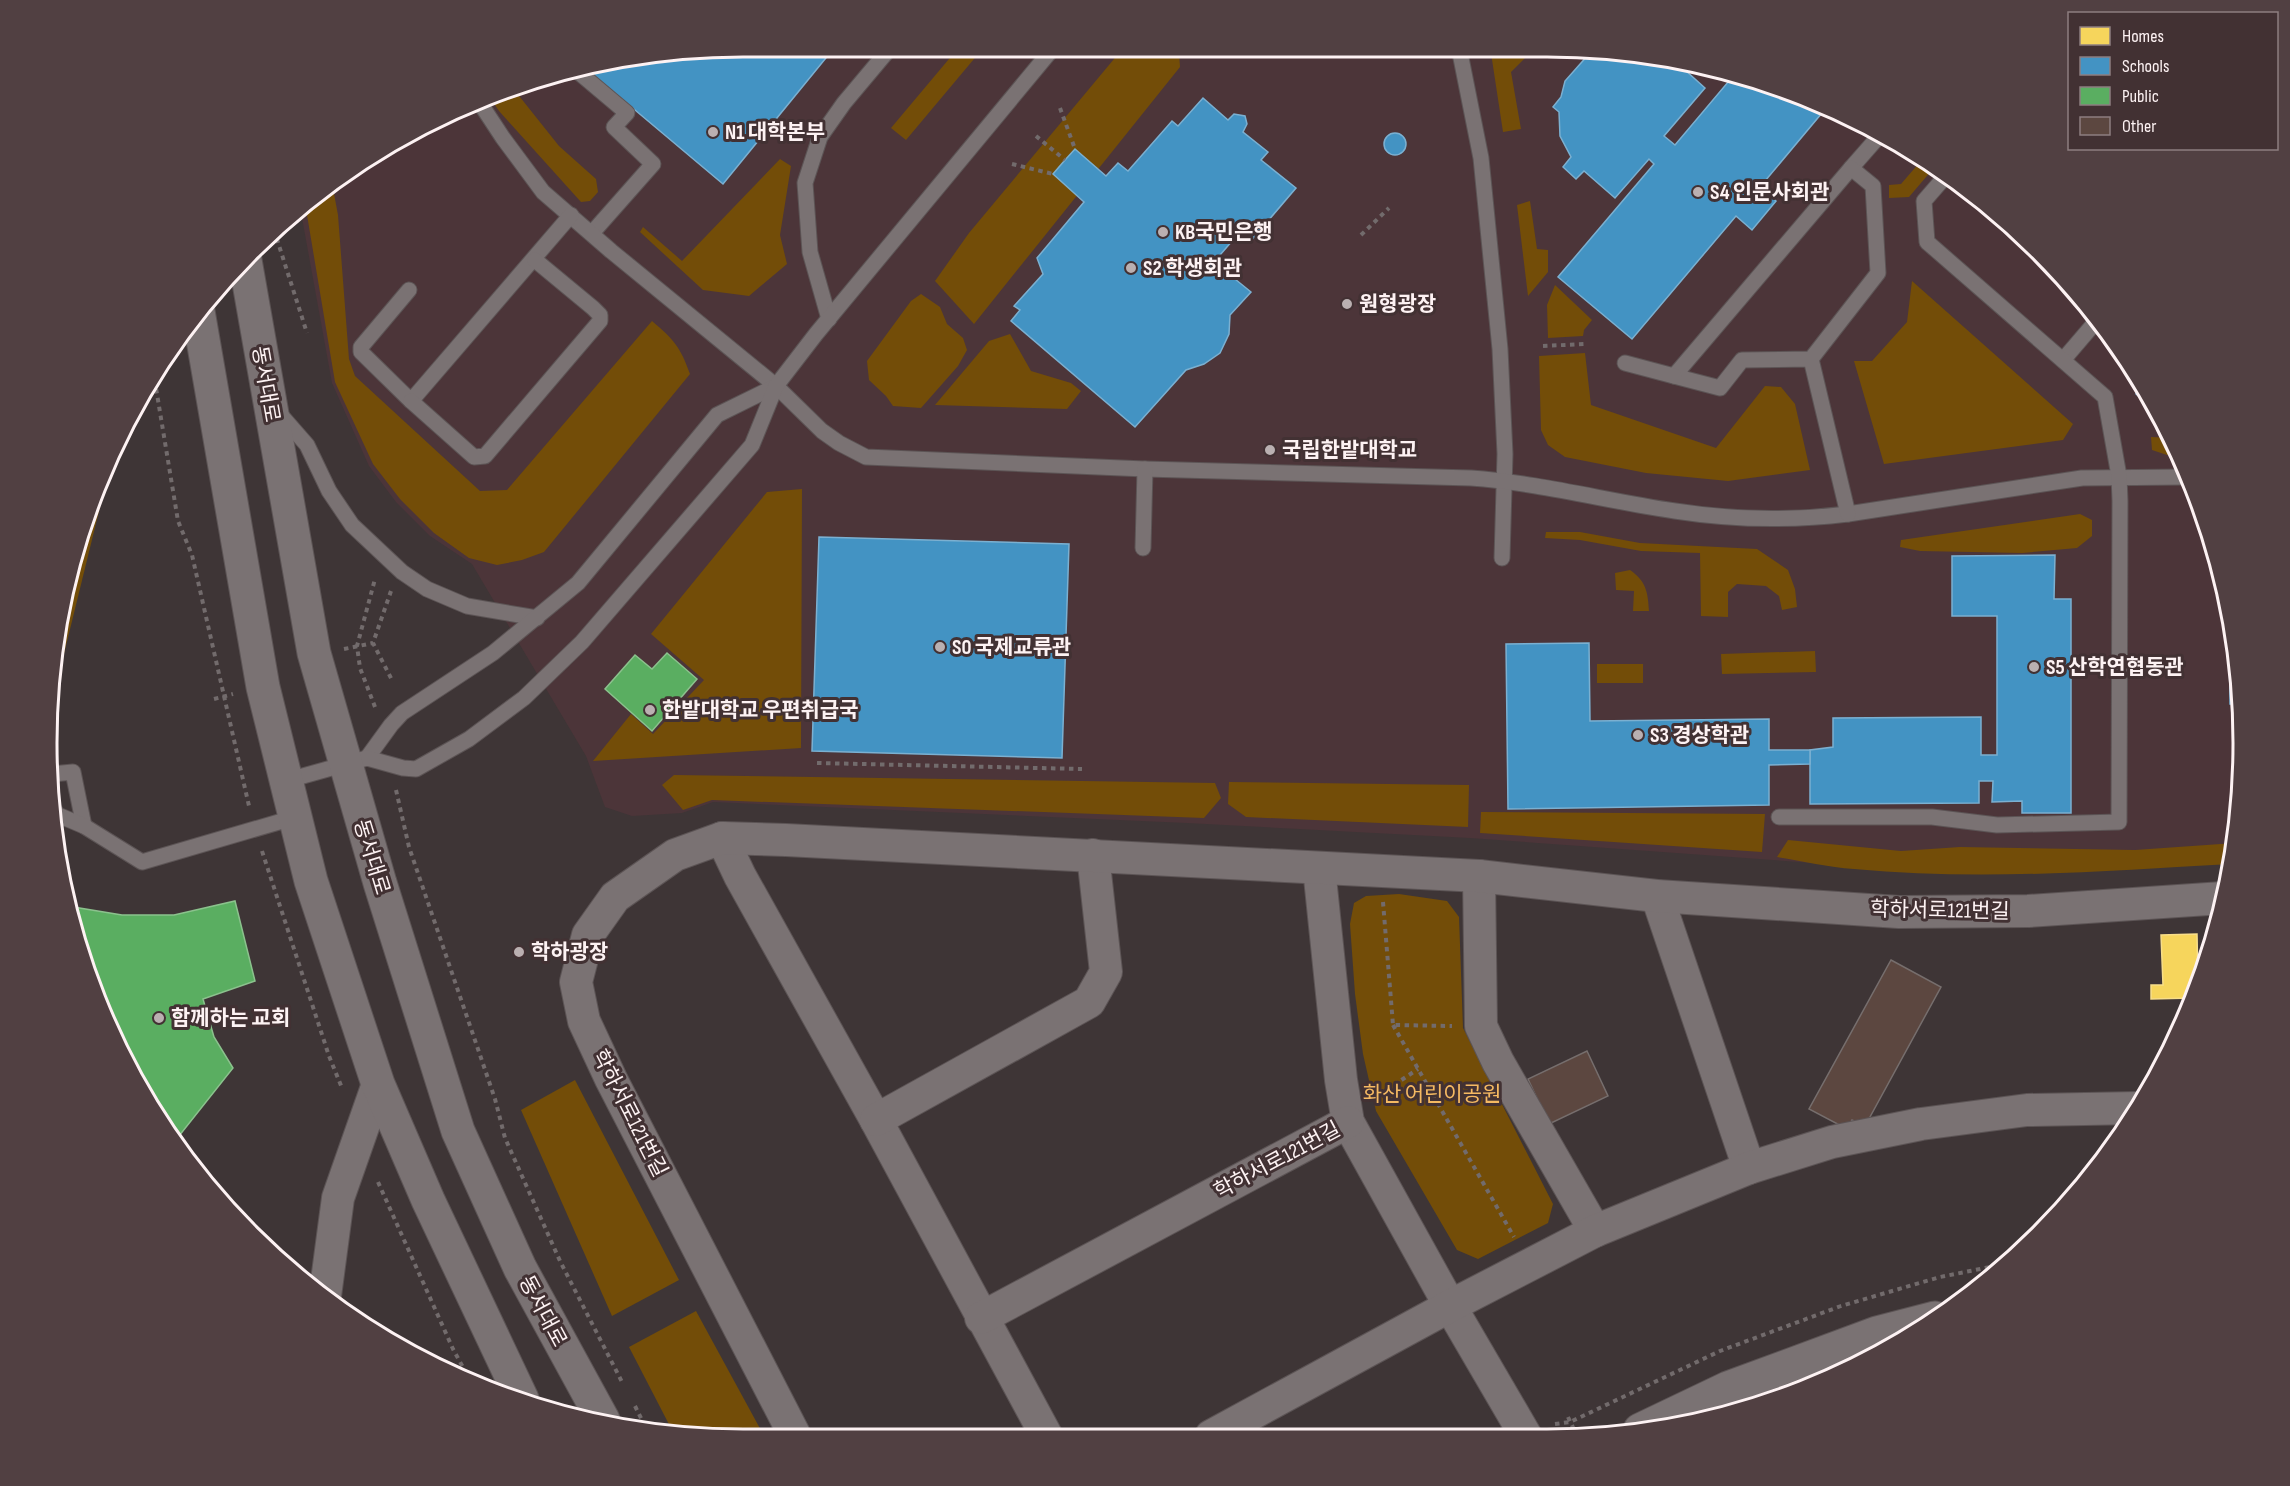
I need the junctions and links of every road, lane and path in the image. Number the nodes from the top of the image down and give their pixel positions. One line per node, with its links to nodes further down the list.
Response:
1 (882, 57): 23 (lane)
2 (1045, 57): 23 (lane)
3 (1461, 57): 40 (lane)
4 (583, 76): 17 (lane)
5 (483, 108): 16 (lane)
6 (1059, 108): 9 (path)
7 (1036, 136): 10 (path)
8 (1875, 141): 12 (lane)
9 (1075, 149)
10 (1065, 160)
11 (1012, 164): 13 (path)
12 (1851, 168): 29 (lane); 32 (lane)
13 (1053, 174)
14 (1941, 182): 30 (lane)
15 (1389, 208): 18 (path)
16 (571, 215): 17 (lane); 20 (lane)
17 (592, 233): 33 (lane)
18 (1361, 235)
19 (277, 240): 26 (path)
20 (535, 260): 35 (lane); 35 (lane)
21 (247, 270): 36 (street, 동서대로)
22 (409, 290): 35 (lane)
23 (829, 319): 33 (lane)
24 (200, 324): 56 (street)
25 (2092, 326): 30 (lane)
26 (307, 333)
27 (1584, 344): 28 (path)
28 (1543, 346)
29 (1811, 359): 32 (lane); 41 (lane)
30 (2063, 360): 38 (lane)
31 (1625, 363): 32 (lane)
32 (1674, 376)
33 (776, 386): 37 (lane); 46 (lane); 52 (lane)
34 (156, 389): 57 (path)
35 (411, 401)
36 (269, 402): 46 (lane); 52 (street, 동서대로)
37 (1145, 469): 40 (lane); 42 (lane)
38 (2119, 476): 39 (lane); 41 (lane); 59 (lane)
39 (2180, 477)
40 (1504, 481): 41 (lane); 43 (lane)
41 (1848, 514)
42 (1143, 548)
43 (1502, 558)
44 (378, 570): 48 (path)
45 (394, 581): 47 (path)
46 (537, 618): 52 (lane)
47 (373, 643): 48 (path); 50 (path)
48 (357, 646): 49 (path); 51 (path)
49 (342, 649)
50 (393, 682)
51 (371, 694)
52 (356, 761): 56 (lane); 92 (street, 동서대로)
53 (818, 763): 54 (path)
54 (1082, 769)
55 (58, 773): 61 (lane)
56 (285, 781): 60 (street)
57 (249, 805)
58 (61, 817): 61 (lane)
59 (1779, 817)
60 (296, 818): 61 (lane); 74 (street)
61 (84, 826)
62 (722, 838): 64 (street, 학하서로121번길); 78 (street); 97 (street, 학하서로121번길)
63 (409, 847): 89 (path)
64 (1093, 855): 66 (street, 학하서로121번길); 78 (street)
65 (264, 859): 76 (path)
66 (1319, 868): 67 (street, 학하서로121번길); 79 (street, 학하서로121번길)
67 (1479, 876): 68 (street, 학하서로121번길); 72 (street)
68 (1657, 896): 69 (street, 학하서로121번길); 80 (street)
69 (2215, 899)
70 (1383, 901): 71 (path)
71 (1393, 1025): 72 (path); 73 (path)
72 (1481, 1026): 82 (street)
73 (1418, 1069): 75 (path); 83 (path)
74 (378, 1084): 84 (street); 90 (street)
75 (1379, 1095)
76 (345, 1097)
77 (2127, 1108): 80 (street)
78 (876, 1120): 86 (street)
79 (1348, 1122): 85 (street); 86 (street, 학하서로121번길)
80 (1749, 1168): 82 (street)
81 (378, 1181): 88 (path)
82 (1595, 1231): 85 (street)
83 (1514, 1237)
84 (326, 1288)
85 (1450, 1306): 99 (street); 100 (street)
86 (981, 1318): 98 (street)
87 (1910, 1325): 94 (street)
88 (464, 1369)
89 (626, 1390)
90 (519, 1392)
91 (632, 1400): 95 (path)
92 (600, 1414)
93 (1568, 1417): 96 (path)
94 (1664, 1419)
95 (643, 1421)
96 (1573, 1428)
97 (791, 1429)
98 (1042, 1429)
99 (1224, 1429)
100 (1522, 1429)

